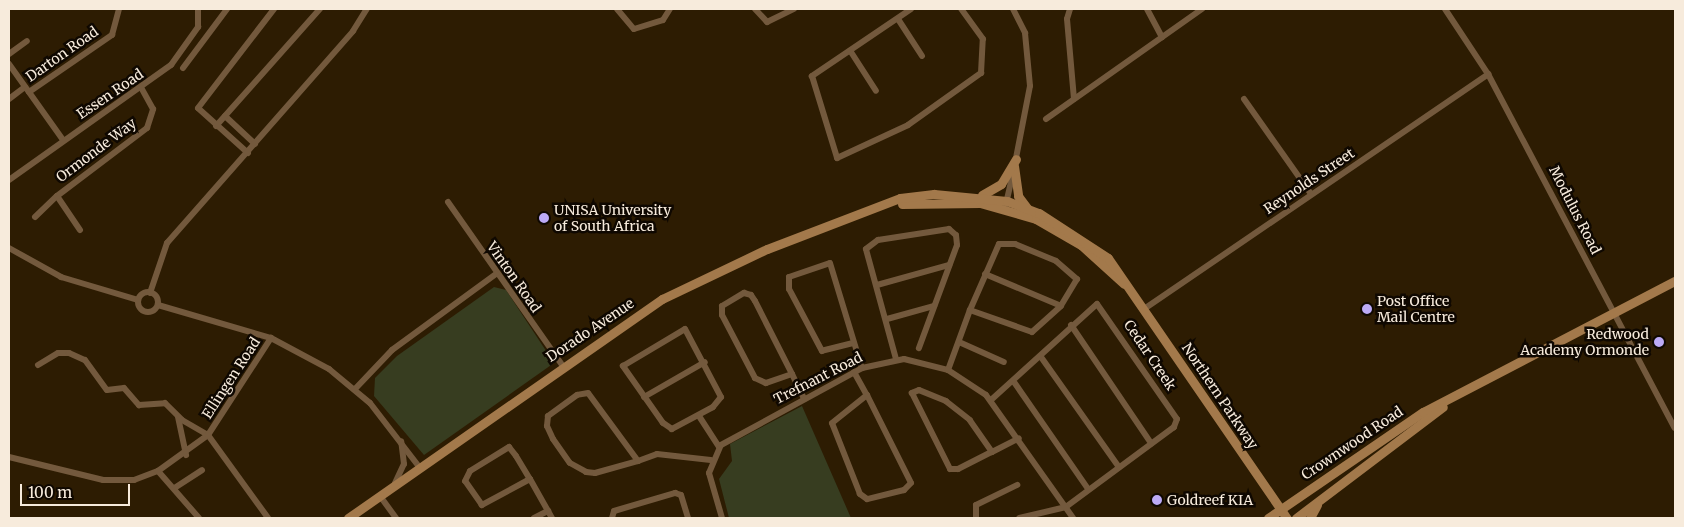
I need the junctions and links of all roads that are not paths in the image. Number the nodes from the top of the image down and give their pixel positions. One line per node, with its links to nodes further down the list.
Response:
1 (119, 9): 28 (street, Darton Road)
2 (198, 9): 27 (street, Essen Road)
3 (227, 9): 25 (street)
4 (274, 9): 35 (street)
5 (320, 9): 33 (street)
6 (367, 9): 37 (street)
7 (617, 9): 8 (street)
8 (670, 9)
9 (755, 9): 10 (street)
10 (794, 9)
11 (911, 9): 18 (street)
12 (961, 9): 21 (street)
13 (1013, 9): 39 (street)
14 (1070, 9): 32 (street)
15 (1147, 9): 19 (street)
16 (1202, 9): 19 (street)
17 (1445, 9): 26 (street, Modulus Road)
18 (898, 19): 21 (street); 23 (street)
19 (1162, 36): 32 (street)
20 (27, 41): 22 (street)
21 (851, 52): 29 (street)
22 (9, 54)
23 (922, 56)
24 (9, 64): 28 (street)
25 (183, 68)
26 (1488, 74): 41 (street, Reynolds Street); 64 (street, Modulus Road)
27 (140, 88): 36 (street, Essen Road); 42 (street, Ormonde Way)
28 (27, 90): 31 (street, Darton Road); 36 (street)
29 (876, 91)
30 (1244, 98): 41 (street)
31 (9, 99)
32 (1074, 99): 34 (street)
33 (225, 116): 35 (street); 37 (street)
34 (1046, 119)
35 (216, 126): 38 (street)
36 (63, 140): 40 (street, Essen Road)
37 (255, 144): 38 (street)
38 (248, 153): 57 (street)
39 (1015, 163): 43 (street); 45 (street); 47 (street)
40 (9, 180)
41 (1310, 194): 62 (street, Reynolds Street)
42 (56, 196): 48 (street); 49 (street, Ormonde Way)
43 (976, 196): 45 (street, Dorado Avenue); 46 (street, Dorado Avenue)
44 (448, 202): 52 (street, Vinton Road)
45 (1006, 205): 46 (street, Dorado Avenue); 47 (street, Northern Parkway); 56 (street, Northern Parkway)
46 (872, 208): 76 (street, Dorado Avenue)
47 (1028, 209): 56 (street, Northern Parkway)
48 (35, 217)
49 (80, 230)
50 (9, 248): 58 (street)
51 (949, 265): 55 (street); 55 (street); 60 (street)
52 (496, 274): 76 (street, Vinton Road); 82 (street)
53 (985, 274): 61 (street); 61 (street); 63 (street)
54 (1675, 281): 64 (street, Crownwood Road)
55 (877, 285): 65 (street)
56 (1129, 289): 62 (street, Northern Parkway)
57 (150, 293): 58 (street); 59 (street)
58 (138, 300): 59 (street)
59 (158, 306): 67 (street)
60 (934, 306): 65 (street); 70 (street)
61 (1061, 306): 63 (street)
62 (1144, 309): 113 (street, Northern Parkway)
63 (970, 310): 68 (street)
64 (1614, 314): 85 (street, Crownwood Road); 90 (street, Modulus Road)
65 (887, 319): 72 (street)
66 (1071, 325): 71 (street, Cedar Creek); 94 (street); 94 (street, Cedar Creek)
67 (272, 338): 82 (street, Ellingen Road); 91 (street, Ellingen Road)
68 (958, 342): 74 (street); 78 (street)
69 (853, 343): 69 (street); 77 (street)
70 (919, 348)
71 (1041, 356): 81 (street, Cedar Creek); 101 (street)
72 (896, 360): 77 (street, Trefnant Road); 78 (street, Trefnant Road)
73 (705, 362): 84 (street); 84 (street); 88 (street)
74 (1004, 362)
75 (38, 365): 89 (street)
76 (562, 365): 102 (street, Dorado Avenue)
77 (862, 368): 79 (street, Trefnant Road)
78 (948, 370): 87 (street, Trefnant Road)
79 (854, 372): 83 (street); 86 (street, Trefnant Road)
80 (792, 374): 80 (street); 86 (street)
81 (1014, 382): 87 (street, Cedar Creek); 109 (street)
82 (356, 389): 93 (street, Ellingen Road)
83 (868, 395): 83 (street)
84 (644, 397): 88 (street)
85 (1455, 398): 111 (street, Crownwood Road); 113 (street, Crownwood Road)
86 (804, 399): 95 (street, Trefnant Road)
87 (991, 400): 92 (street, Trefnant Road)
88 (699, 416): 95 (street)
89 (178, 417): 91 (street); 97 (street)
90 (1675, 428)
91 (208, 435): 97 (street, Ellingen Road); 117 (street)
92 (1019, 438): 96 (street); 112 (street, Trefnant Road)
93 (401, 439): 102 (street, Ellingen Road); 107 (street)
94 (1151, 444): 101 (street, Cedar Creek)
95 (718, 447): 99 (street)
96 (992, 452): 96 (street)
97 (186, 455): 104 (street, Ellingen Road)
98 (9, 457): 104 (street, Ellingen Road)
99 (711, 460): 100 (street); 124 (street)
100 (638, 461): 100 (street)
101 (1118, 466): 109 (street, Cedar Creek)
102 (420, 468): 107 (street, Dorado Avenue)
103 (202, 470): 108 (street)
104 (158, 471): 108 (street)
105 (530, 479): 105 (street); 114 (street)
106 (1017, 485): 125 (street)
107 (393, 486): 110 (street, Dorado Avenue)
108 (176, 487): 116 (street)
109 (1088, 489): 112 (street, Cedar Creek)
110 (380, 496): 118 (street, Dorado Avenue); 119 (street)
111 (1320, 500): 130 (street, Crownwood Road); 131 (street)
112 (1066, 507): 115 (street); 127 (street, Trefnant Road)
113 (1281, 509): 128 (street, Crownwood Road); 129 (street, Northern Parkway)
114 (548, 511): 120 (street); 121 (street)
115 (1046, 515): 126 (street)
116 (198, 518)
117 (268, 518)
118 (348, 518)
119 (396, 518)
120 (534, 518)
121 (552, 518)
122 (612, 518): 123 (street)
123 (688, 518)
124 (722, 518)
125 (976, 518)
126 (1019, 518)
127 (1073, 518)
128 (1268, 518)
129 (1288, 518)
130 (1296, 518)
131 (1310, 518)

